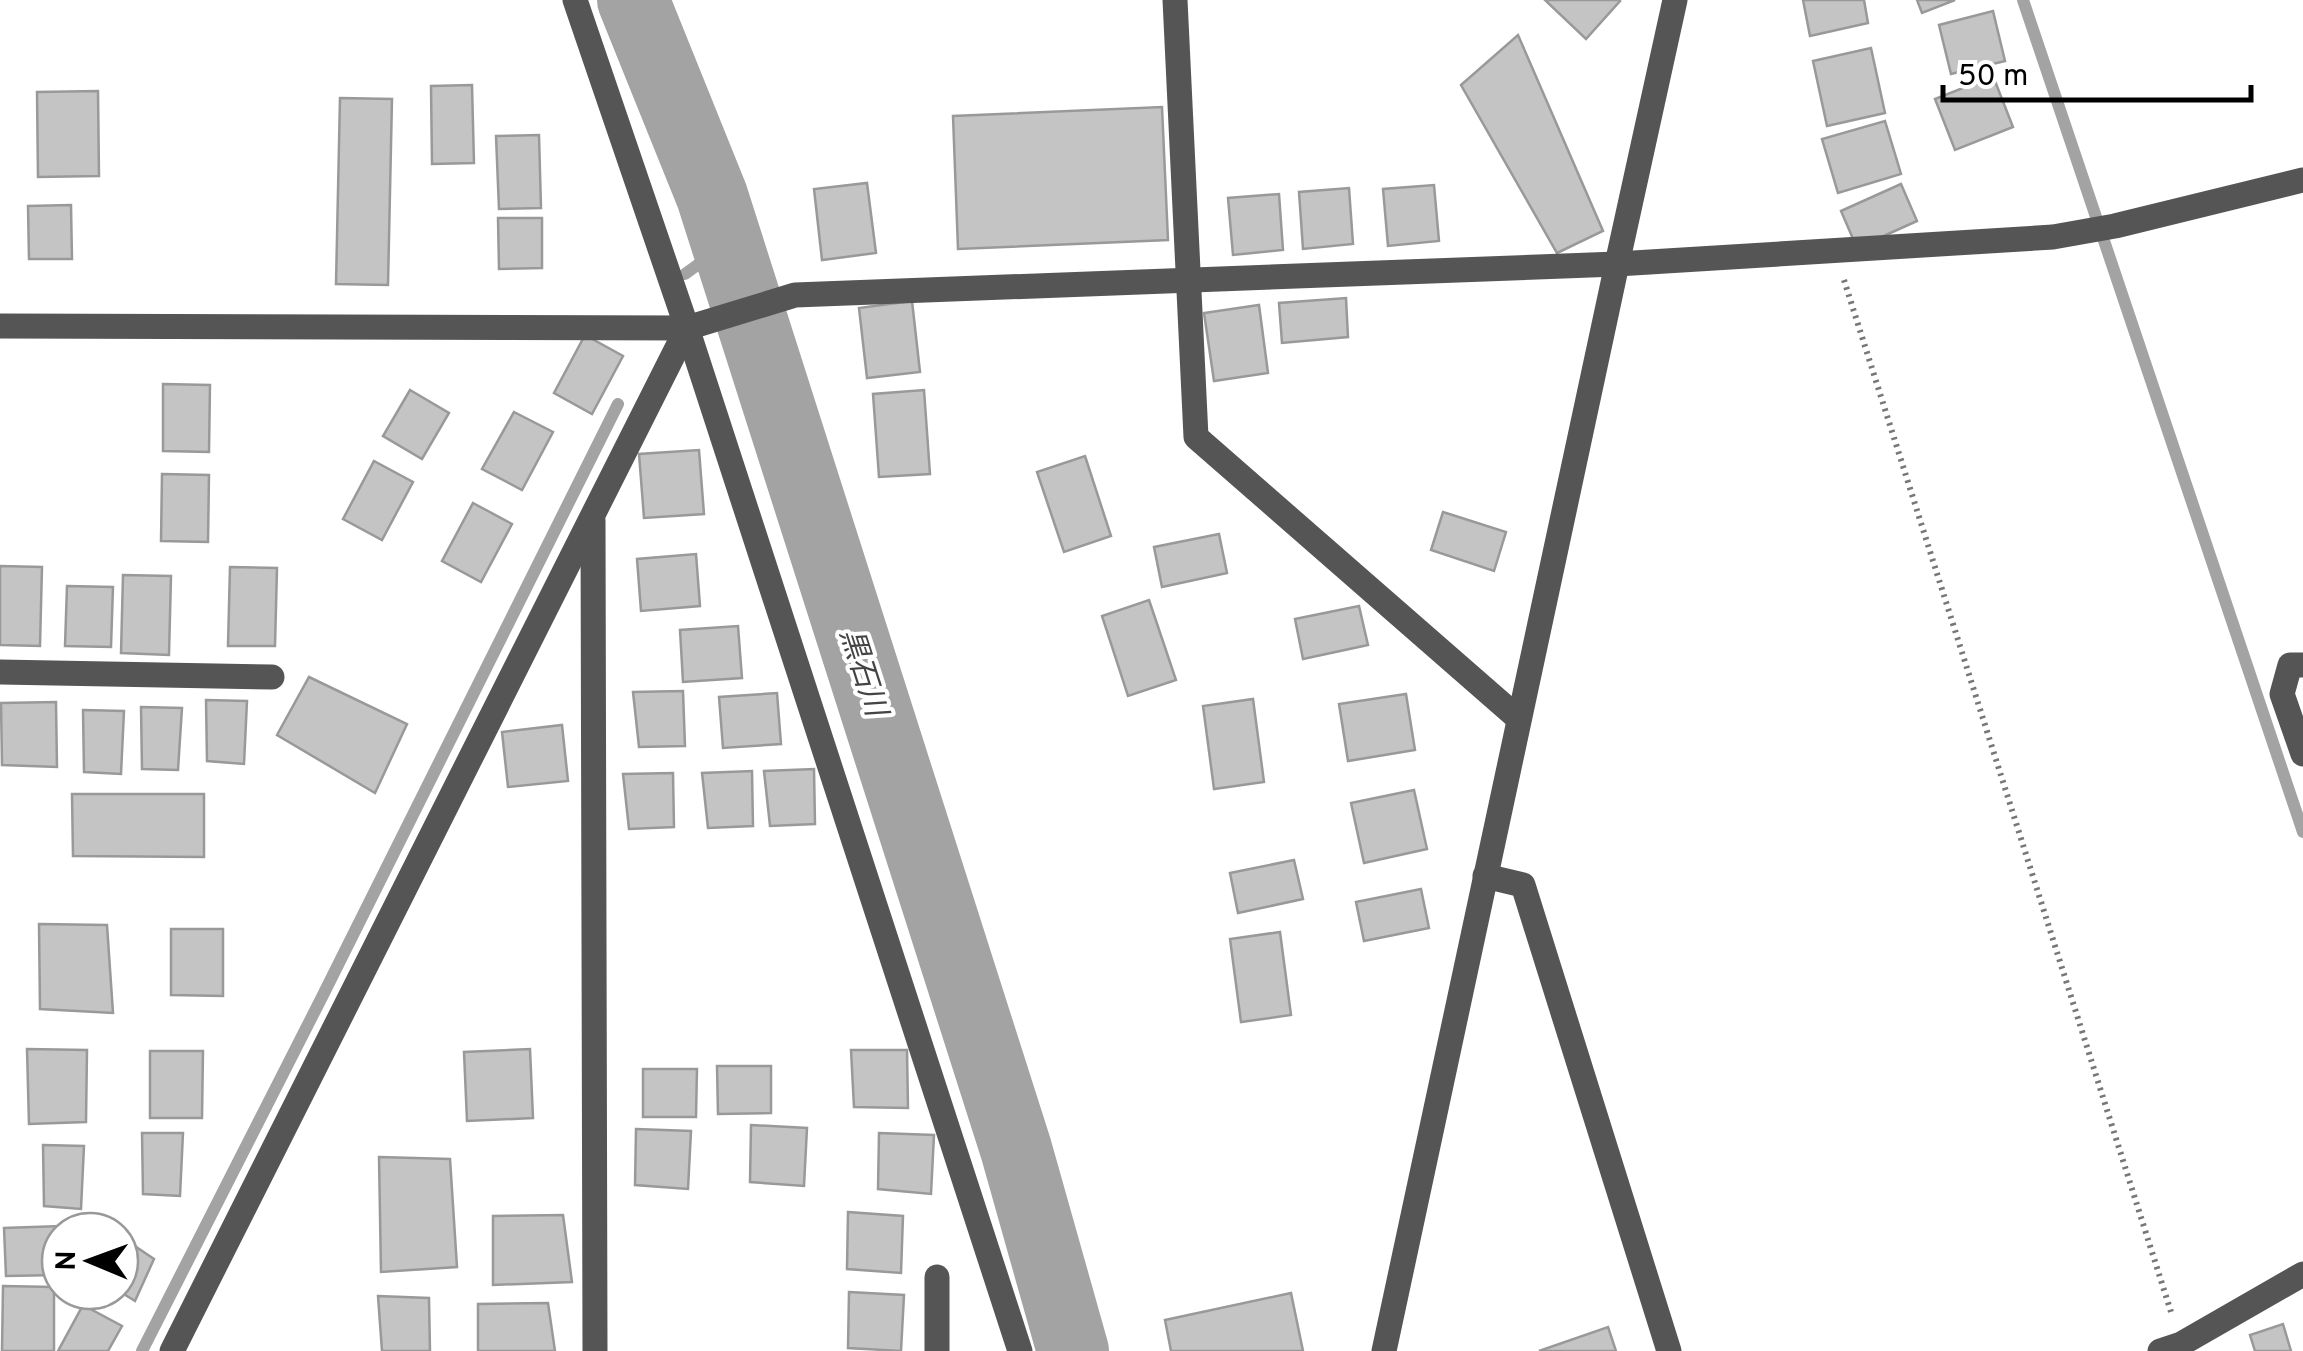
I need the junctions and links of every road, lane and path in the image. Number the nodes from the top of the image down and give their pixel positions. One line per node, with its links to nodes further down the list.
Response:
1 (575, 0): 9 (street)
2 (1175, 0): 7 (street)
3 (1675, 0): 6 (street)
4 (2303, 180): 5 (street)
5 (1834, 250): 6 (street); 19 (path)
6 (1616, 264): 7 (street); 14 (street)
7 (1190, 282): 9 (street); 14 (street)
8 (0, 326): 9 (street)
9 (687, 328): 10 (street); 23 (street)
10 (593, 514): 20 (street); 21 (street)
11 (2303, 665): 15 (street)
12 (0, 672): 13 (street)
13 (272, 677)
14 (1519, 718): 16 (street)
15 (2303, 754)
16 (1486, 876): 24 (street); 25 (street)
17 (2303, 1274): 19 (street)
18 (937, 1278): 22 (street)
19 (2175, 1349)
20 (172, 1351)
21 (595, 1351)
22 (937, 1351)
23 (1020, 1351)
24 (1384, 1351)
25 (1668, 1351)

